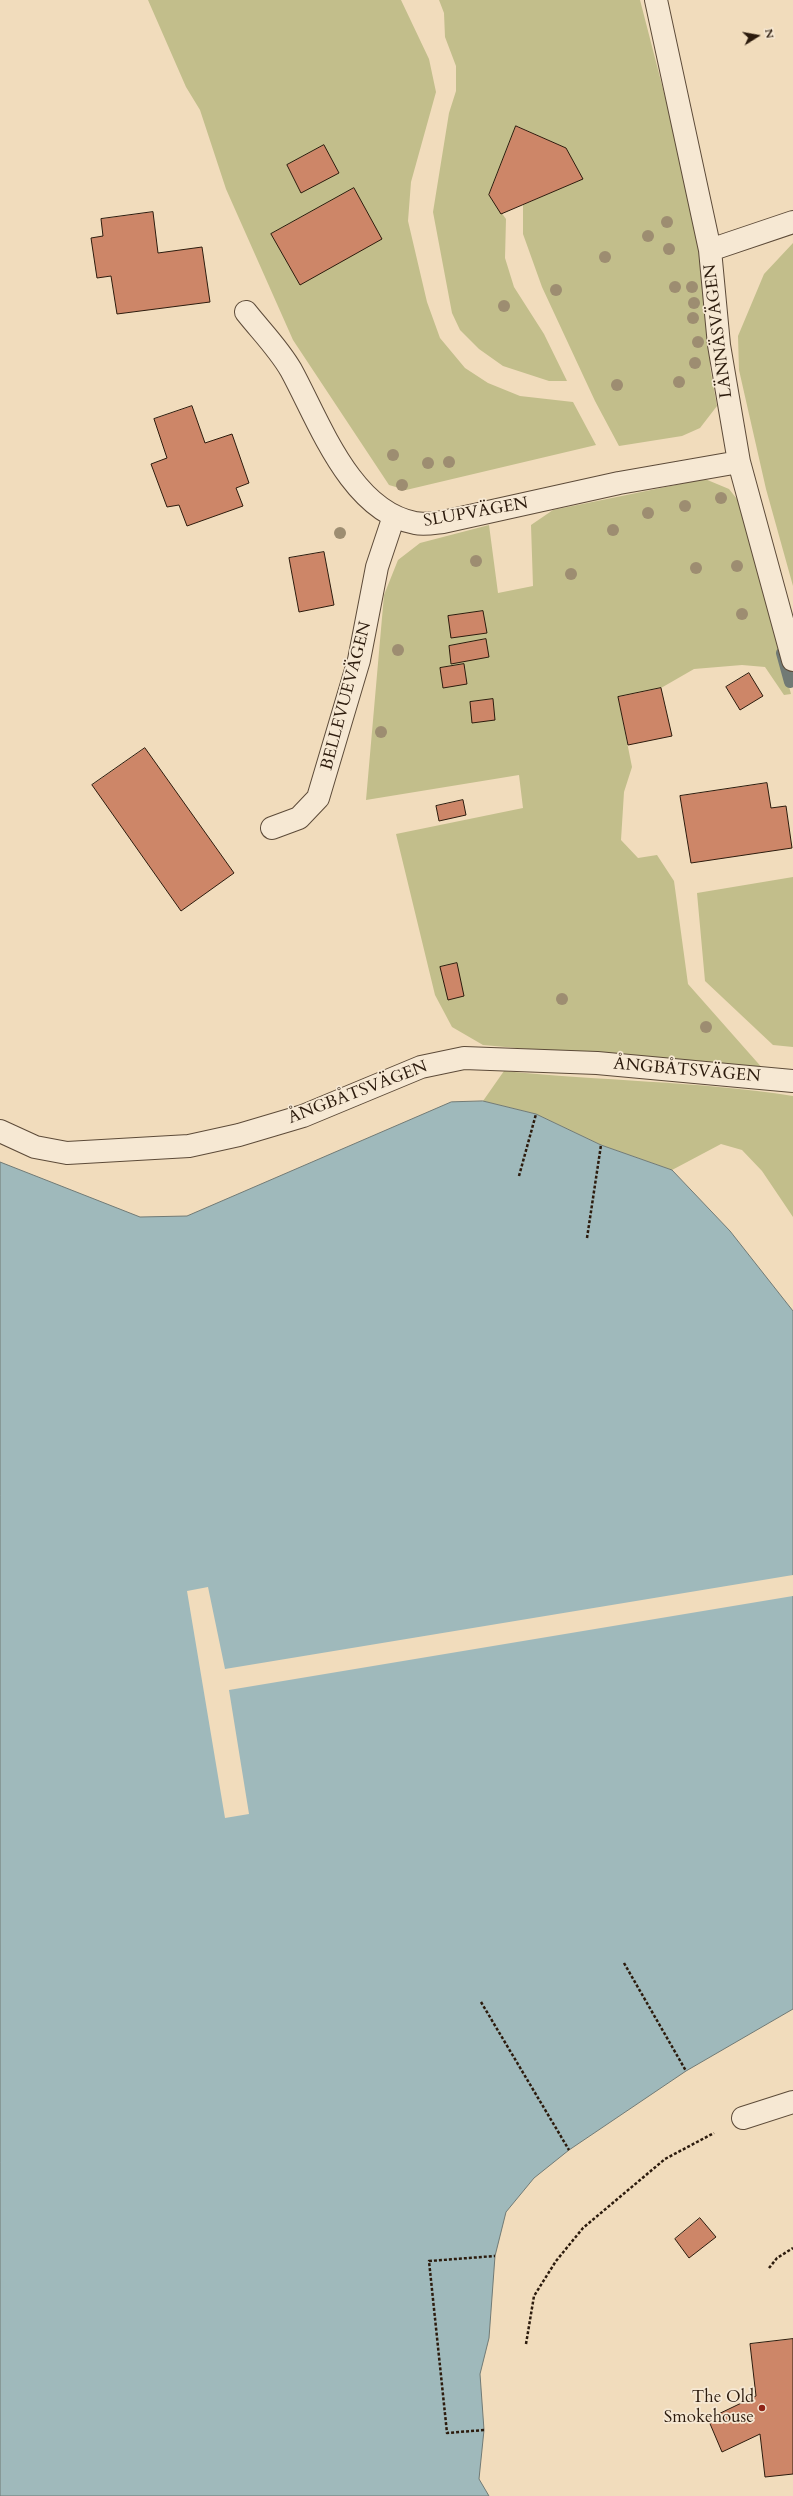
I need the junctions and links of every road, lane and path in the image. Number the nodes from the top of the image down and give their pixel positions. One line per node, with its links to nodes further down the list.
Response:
1 (656, 0): 3 (street, LÄNNÄSVÄGEN)
2 (793, 222): 3 (street)
3 (710, 250): 5 (street, LÄNNÄSVÄGEN)
4 (246, 312): 6 (street, SLUPVÄGEN)
5 (739, 462): 6 (street, SLUPVÄGEN); 7 (street, LÄNNÄSVÄGEN)
6 (394, 516): 8 (street, BELLEVUEVÄGEN)
7 (793, 660)
8 (272, 828)
9 (793, 1081): 11 (street, ÅNGBÅTSVÄGEN)
10 (536, 1114): 13 (path)
11 (0, 1131)
12 (601, 1145): 14 (path)
13 (519, 1176)
14 (587, 1238)
15 (624, 1963): 17 (path)
16 (481, 2002): 20 (path)
17 (686, 2071)
18 (793, 2102): 19 (street)
19 (743, 2118): 24 (path)
20 (569, 2150)
21 (793, 2248): 23 (path)
22 (495, 2256): 25 (path)
23 (769, 2268)
24 (526, 2344)
25 (484, 2430)

